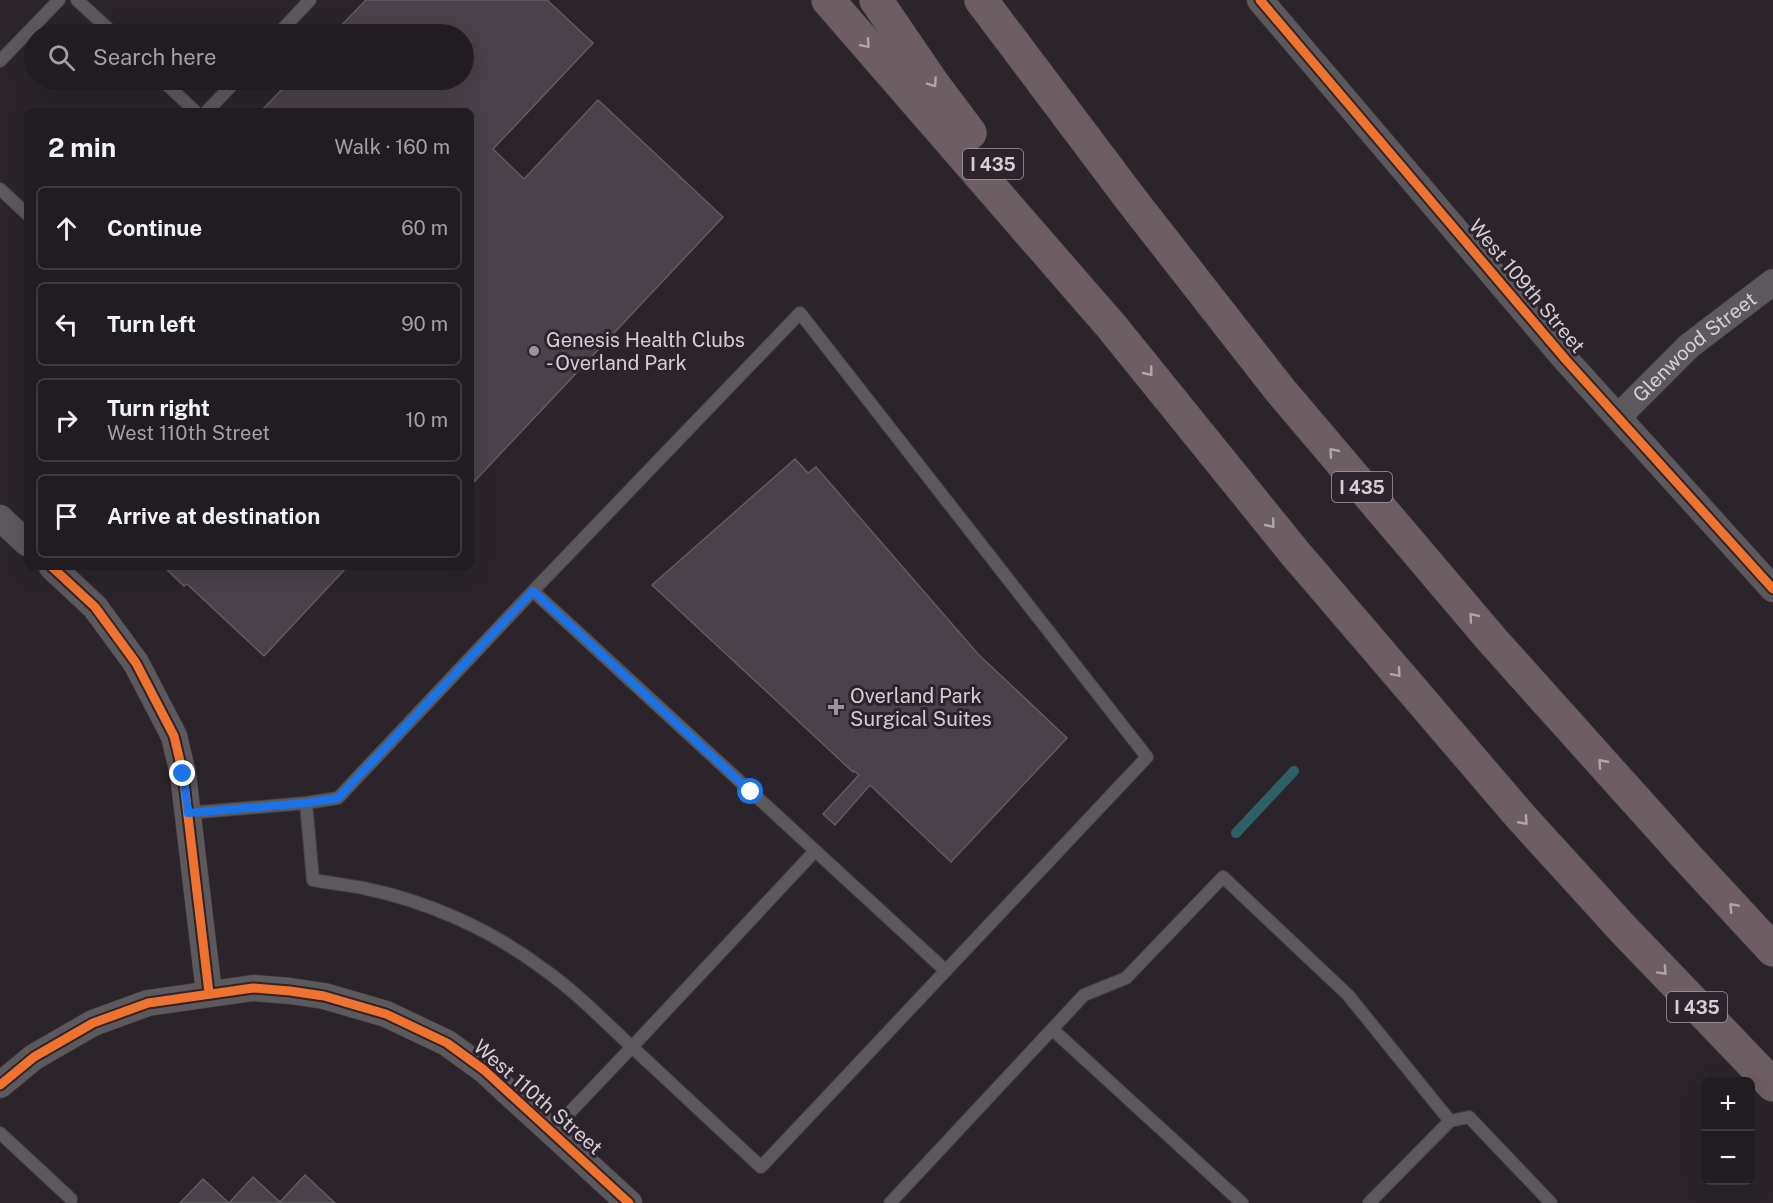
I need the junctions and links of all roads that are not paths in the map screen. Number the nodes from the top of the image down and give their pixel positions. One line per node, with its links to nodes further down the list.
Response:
1 (59, 0): 8 (lane)
2 (77, 0): 9 (lane)
3 (310, 0): 10 (lane)
4 (828, 0): 20 (highway, one-way to 20)
5 (876, 0): 20 (highway, I 435, one-way to 20)
6 (981, 0): 30 (highway, I 435, one-way to 6)
7 (1260, 0): 21 (street, West 109th Street)
8 (36, 24)
9 (103, 24)
10 (287, 24)
11 (24, 37): 12 (lane)
12 (0, 62)
13 (173, 90): 15 (lane)
14 (227, 90): 16 (lane)
15 (192, 108)
16 (210, 108)
17 (0, 189): 18 (lane)
18 (24, 211)
19 (1773, 282): 21 (street, Glenwood Street)
20 (1112, 327): 36 (highway, I 435, one-way to 36)
21 (1618, 417): 25 (street, West 109th Street)
22 (0, 518): 23 (street)
23 (24, 540)
24 (55, 570): 28 (street)
25 (1773, 589)
26 (533, 591): 27 (lane); 29 (lane); 31 (lane)
27 (306, 803): 28 (lane); 34 (lane)
28 (188, 813): 32 (street)
29 (815, 851): 31 (lane); 34 (lane)
30 (1773, 950)
31 (946, 971): 34 (lane)
32 (209, 993): 35 (street); 38 (street, West 110th Street)
33 (1052, 1029): 37 (lane); 42 (lane); 43 (lane)
34 (632, 1047): 38 (lane)
35 (0, 1085)
36 (1773, 1085)
37 (1450, 1120): 44 (lane); 45 (lane)
38 (552, 1131): 41 (street, West 110th Street)
39 (0, 1133): 40 (lane)
40 (71, 1199)
41 (629, 1203)
42 (890, 1203)
43 (1242, 1203)
44 (1369, 1203)
45 (1551, 1203)

